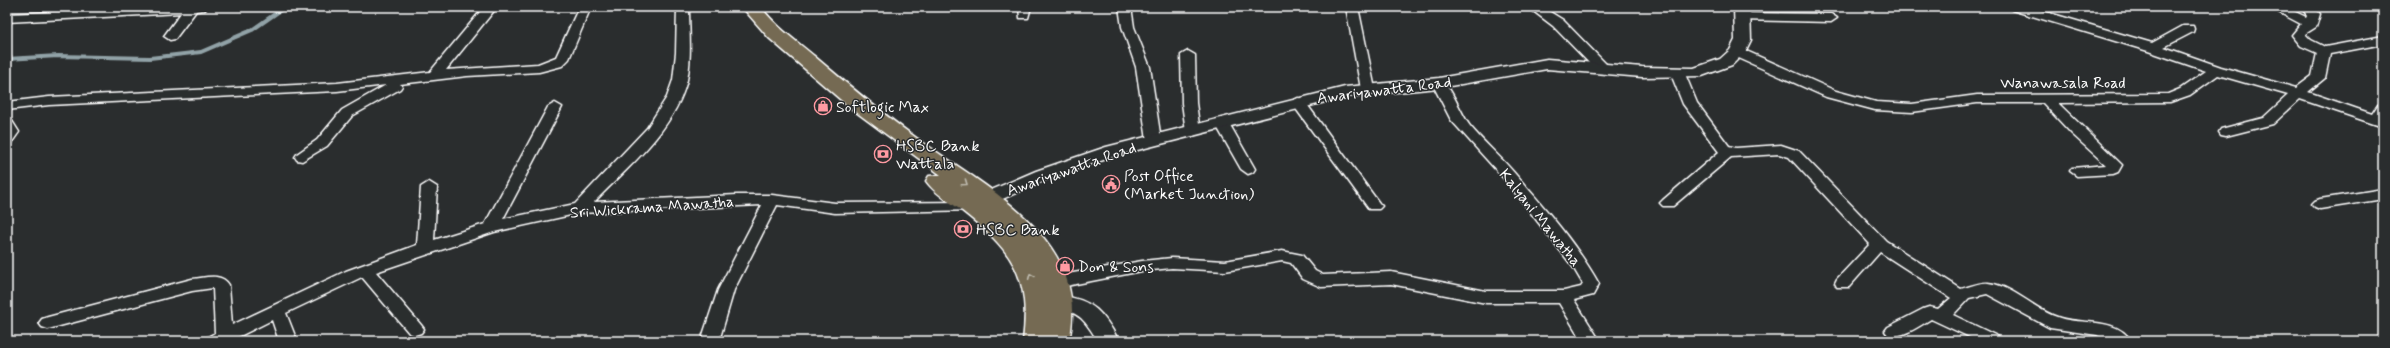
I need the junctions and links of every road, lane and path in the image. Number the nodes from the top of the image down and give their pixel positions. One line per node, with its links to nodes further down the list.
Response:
1 (491, 7): 28 (street)
2 (585, 7): 28 (street)
3 (683, 7): 56 (street)
4 (737, 7): 52 (highway)
5 (751, 7): 52 (highway, one-way to 52)
6 (1125, 7): 44 (street)
7 (1352, 7): 31 (street)
8 (1534, 7): 25 (street)
9 (2040, 7): 13 (street)
10 (2275, 7): 17 (street)
11 (2307, 7): 17 (street)
12 (196, 8): 15 (street); 19 (street)
13 (2021, 9): 21 (street)
14 (1742, 12): 16 (street); 23 (street)
15 (7, 18)
16 (1831, 18)
17 (2311, 24): 22 (street)
18 (2188, 30): 21 (street)
19 (170, 36)
20 (2383, 40): 22 (street)
21 (2153, 48): 26 (street)
22 (2324, 51): 32 (street)
23 (1737, 52): 27 (street, Awariyawatta Road); 33 (street, Wanawasala Road)
24 (1188, 55): 41 (street)
25 (1601, 67): 27 (street, Awariyawatta Road); 30 (street, Awariyawatta Road)
26 (2216, 70): 32 (street); 33 (street, Wanawasala Road)
27 (1678, 74): 45 (street)
28 (435, 75): 29 (street)
29 (417, 78): 35 (street); 46 (street)
30 (1439, 83): 31 (street, Awariyawatta Road); 64 (street, Kalyani Mawatha)
31 (1368, 89): 34 (street, Awariyawatta Road)
32 (2296, 93): 38 (street); 42 (street)
33 (2046, 98): 48 (street)
34 (1298, 102): 40 (street, Awariyawatta Road); 55 (street)
35 (7, 106)
36 (555, 107): 57 (street)
37 (2383, 108): 38 (street)
38 (2379, 122)
39 (7, 124): 43 (street)
40 (1223, 124): 41 (street, Awariyawatta Road); 47 (street)
41 (1193, 132): 44 (street, Awariyawatta Road)
42 (2226, 132)
43 (7, 138)
44 (1154, 140): 52 (street, Awariyawatta Road)
45 (1729, 152): 53 (street); 58 (street)
46 (302, 157)
47 (1248, 170)
48 (2077, 171)
49 (429, 187): 59 (street)
50 (2383, 194): 54 (street)
51 (772, 200): 52 (street, Sri Wickrama Mawatha); 56 (street, Sri Wickrama Mawatha); 74 (street)
52 (979, 203): 61 (highway); 66 (highway, one-way to 52)
53 (1668, 203)
54 (2320, 204)
55 (1374, 206)
56 (580, 208): 57 (street, Sri Wickrama Mawatha)
57 (490, 227): 59 (street, Sri Wickrama Mawatha)
58 (1880, 245): 62 (street); 63 (street)
59 (425, 248): 60 (street, Sri Wickrama Mawatha)
60 (365, 270): 67 (street, Sri Wickrama Mawatha); 70 (street)
61 (1056, 282): 64 (street); 65 (highway)
62 (1843, 284)
63 (1959, 295): 68 (street); 80 (street)
64 (1564, 297): 78 (street)
65 (1061, 303): 66 (street); 76 (highway); 77 (street)
66 (1040, 304): 75 (highway)
67 (277, 312): 72 (street, Sri Wickrama Mawatha); 73 (street)
68 (1941, 316): 71 (street); 79 (street)
69 (48, 323): 72 (street)
70 (415, 329)
71 (1894, 331)
72 (219, 339)
73 (288, 341)
74 (710, 341)
75 (1036, 341)
76 (1056, 341)
77 (1109, 341)
78 (1591, 341)
79 (1993, 341)
80 (2122, 341)

